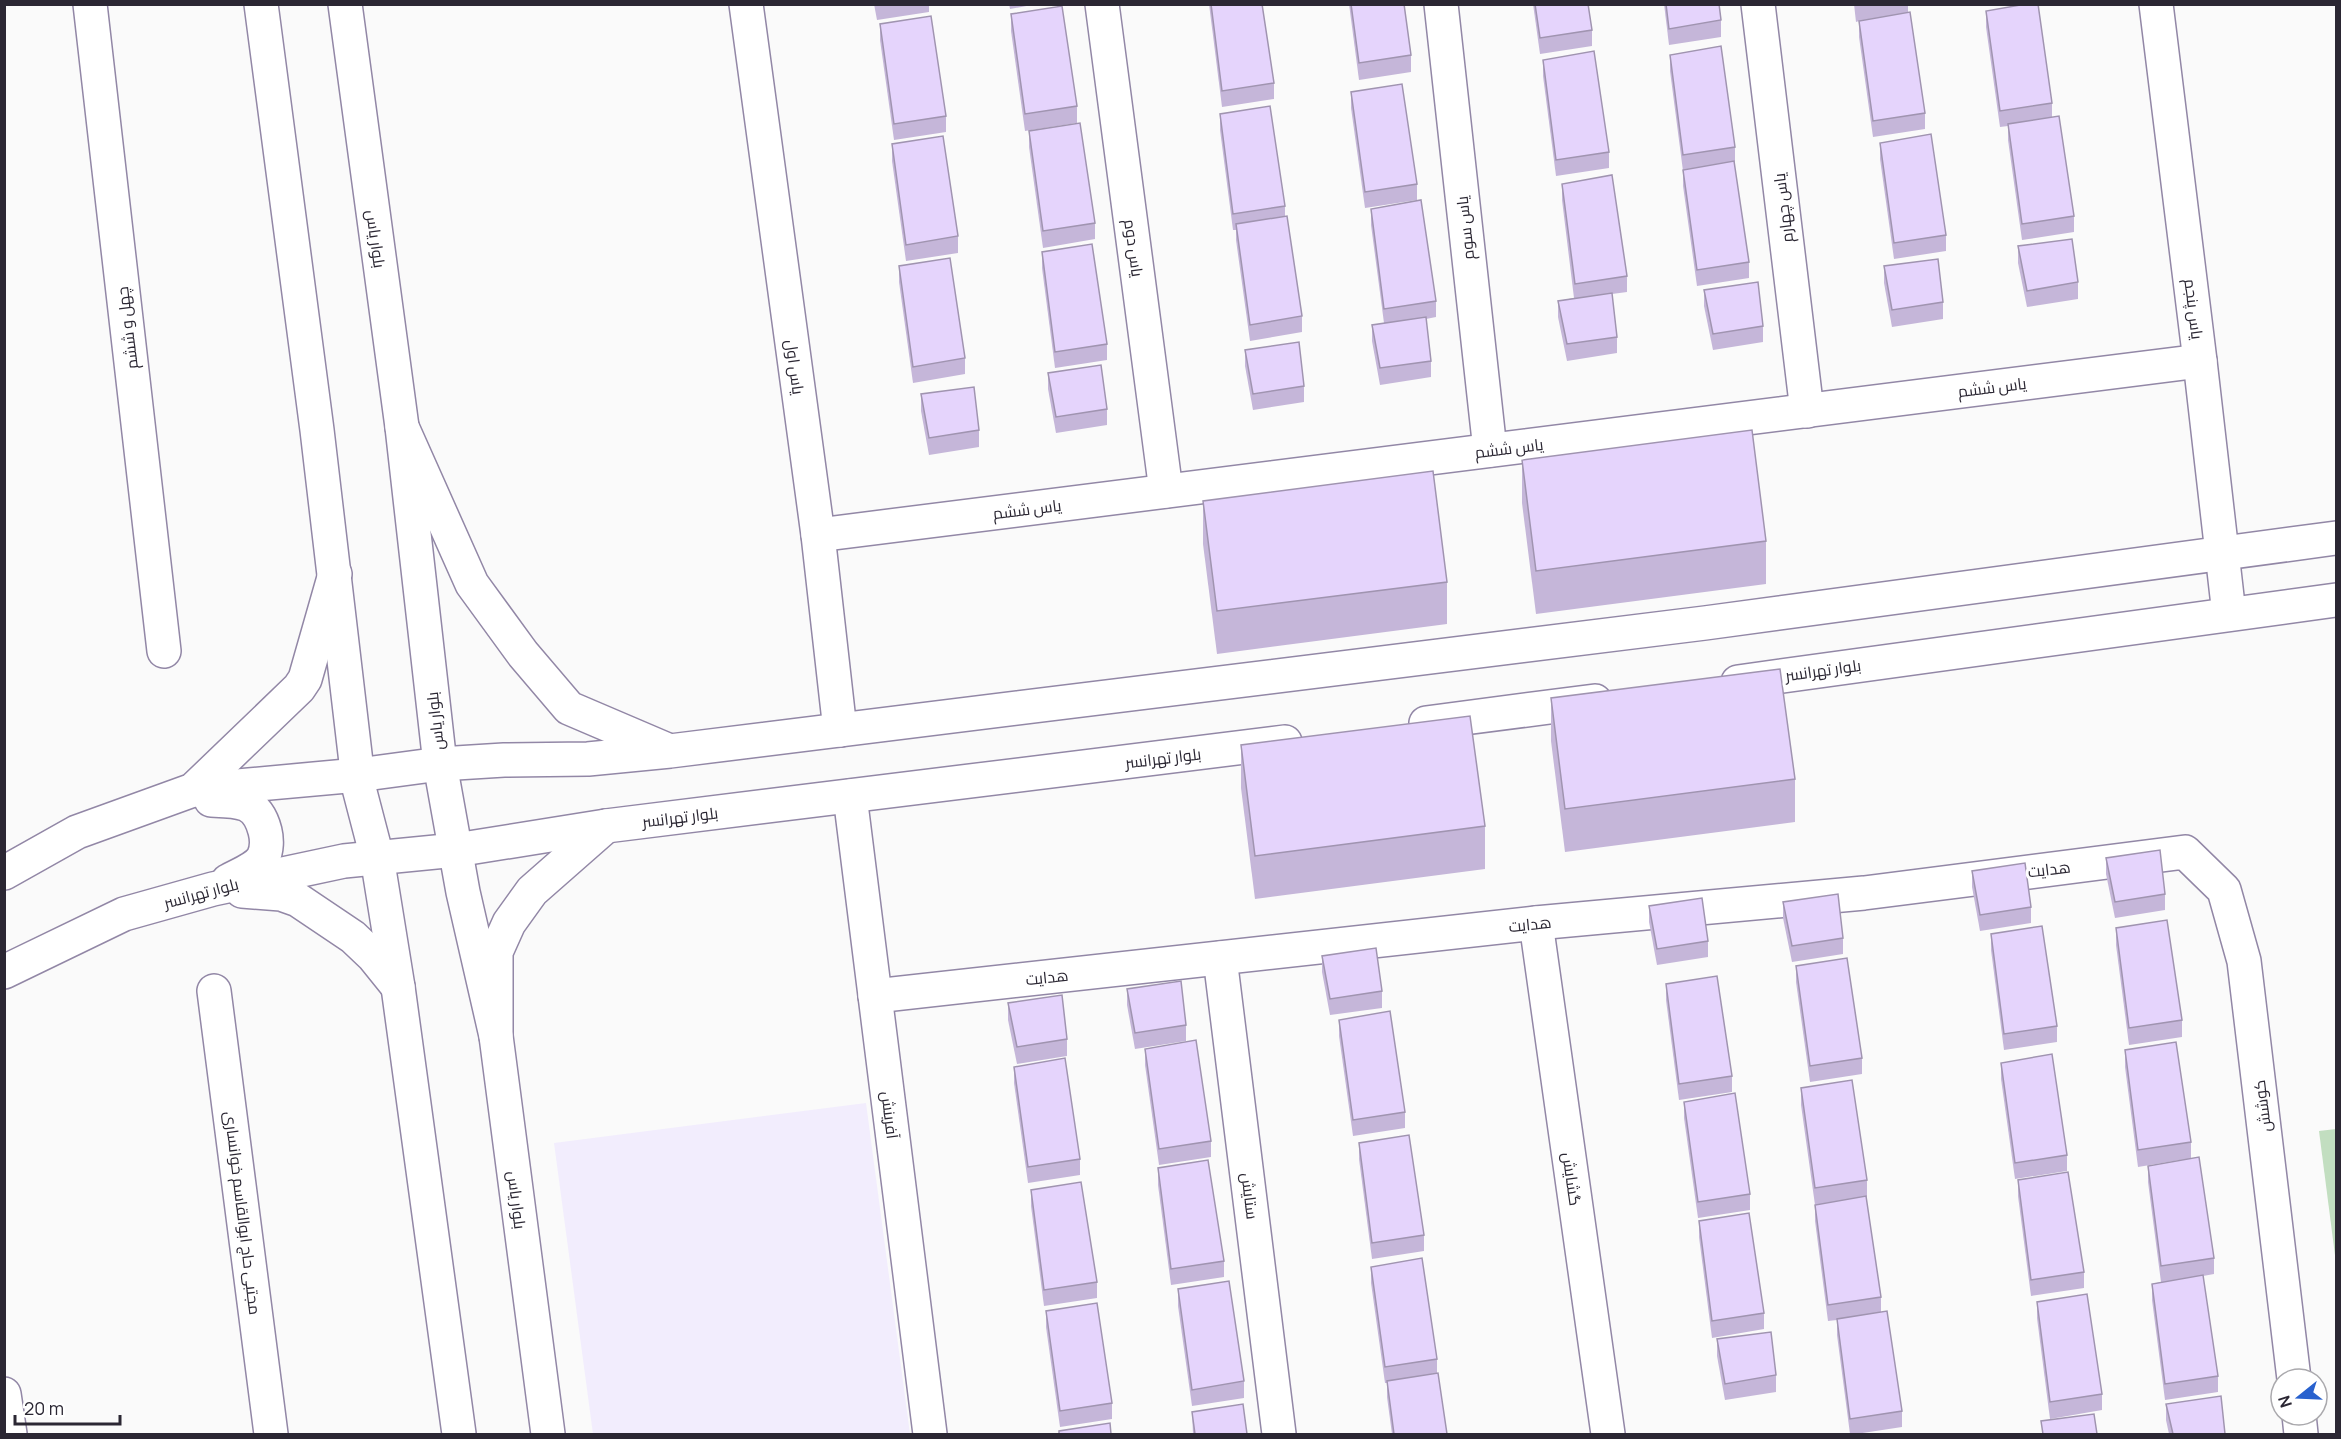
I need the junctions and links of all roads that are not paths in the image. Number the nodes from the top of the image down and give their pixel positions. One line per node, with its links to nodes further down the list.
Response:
1 (90, 4): 20 (main road, چهل و ششم)
2 (261, 4): 17 (main road)
3 (345, 4): 11 (main road, بلوار یاس)
4 (746, 4): 14 (main road, یاس اول)
5 (1102, 4): 13 (main road, یاس دوم)
6 (1441, 4): 12 (main road, یاس سوم)
7 (1758, 4): 10 (main road, یاس چهارم)
8 (2156, 4): 9 (main road, یاس پنجم)
9 (2200, 361): 10 (main road, یاس ششم); 16 (main road, یاس پنجم)
10 (1807, 411): 12 (main road, یاس ششم)
11 (402, 428): 26 (main road); 27 (main road, بلوار یاس)
12 (1490, 450): 13 (main road, یاس ششم)
13 (1166, 491): 14 (main road, یاس ششم)
14 (818, 535): 24 (main road, یاس اول)
15 (2337, 538): 16 (main road)
16 (2222, 554): 19 (main road, یاس پنجم); 24 (main road)
17 (335, 574): 28 (main road); 29 (main road)
18 (2337, 600): 19 (main road, بلوار تهرانسر)
19 (2229, 614): 21 (main road, بلوار تهرانسر)
20 (164, 651)
21 (1712, 686)
22 (1618, 698): 23 (main road)
23 (1396, 727)
24 (840, 730): 26 (main road)
25 (1314, 738): 30 (main road, بلوار تهرانسر)
26 (670, 751): 27 (main road)
27 (440, 764): 28 (main road); 33 (main road, بلوار یاس)
28 (358, 776): 29 (main road); 35 (main road)
29 (193, 790): 31 (main road)
30 (850, 796): 32 (main road, بلوار تهرانسر); 43 (main road, آفرینش)
31 (158, 802): 36 (main road); 37 (main road)
32 (606, 826): 33 (main road, بلوار تهرانسر); 44 (main road)
33 (456, 850): 35 (main road, بلوار تهرانسر); 44 (main road, بلوار یاس)
34 (2185, 852): 38 (main road, هدایت); 45 (main road, کوشش)
35 (377, 857): 37 (main road, بلوار تهرانسر); 41 (main road)
36 (4, 873)
37 (213, 889): 40 (main road, بلوار تهرانسر); 41 (main road)
38 (1536, 923): 39 (main road, هدایت); 53 (main road, گشایش)
39 (1220, 958): 43 (main road, هدایت); 52 (main road, ستایش)
40 (4, 972)
41 (398, 987): 49 (main road)
42 (214, 991): 48 (main road, مجتبی حاج ابوالقاسم خوانساری)
43 (875, 996): 51 (main road, آفرینش)
44 (496, 1036): 50 (main road, بلوار یاس)
45 (2293, 1367)
46 (4, 1394): 47 (main road)
47 (10, 1434)
48 (271, 1434)
49 (459, 1434)
50 (548, 1434)
51 (930, 1434)
52 (1279, 1434)
53 (1608, 1434)

